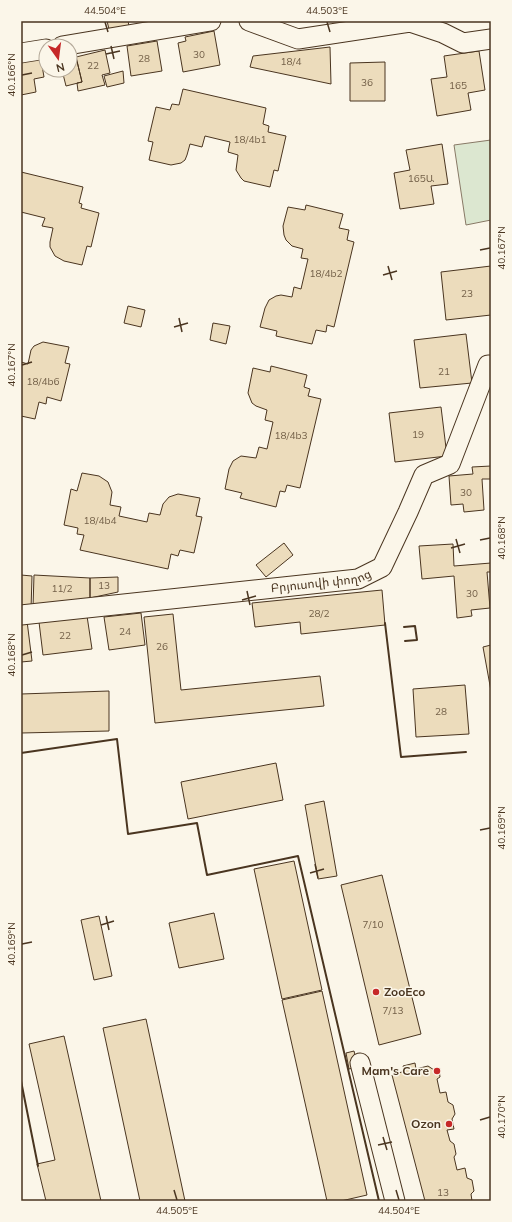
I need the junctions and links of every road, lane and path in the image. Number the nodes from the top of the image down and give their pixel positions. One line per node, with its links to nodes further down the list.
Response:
1 (212, 21): 4 (street)
2 (249, 21): 3 (street)
3 (491, 39)
4 (78, 43)
5 (38, 50): 6 (street)
6 (21, 53)
7 (491, 365): 8 (street, Բրյուսովի փողոց)
8 (21, 615)
9 (360, 1063): 10 (street)
10 (395, 1201)

